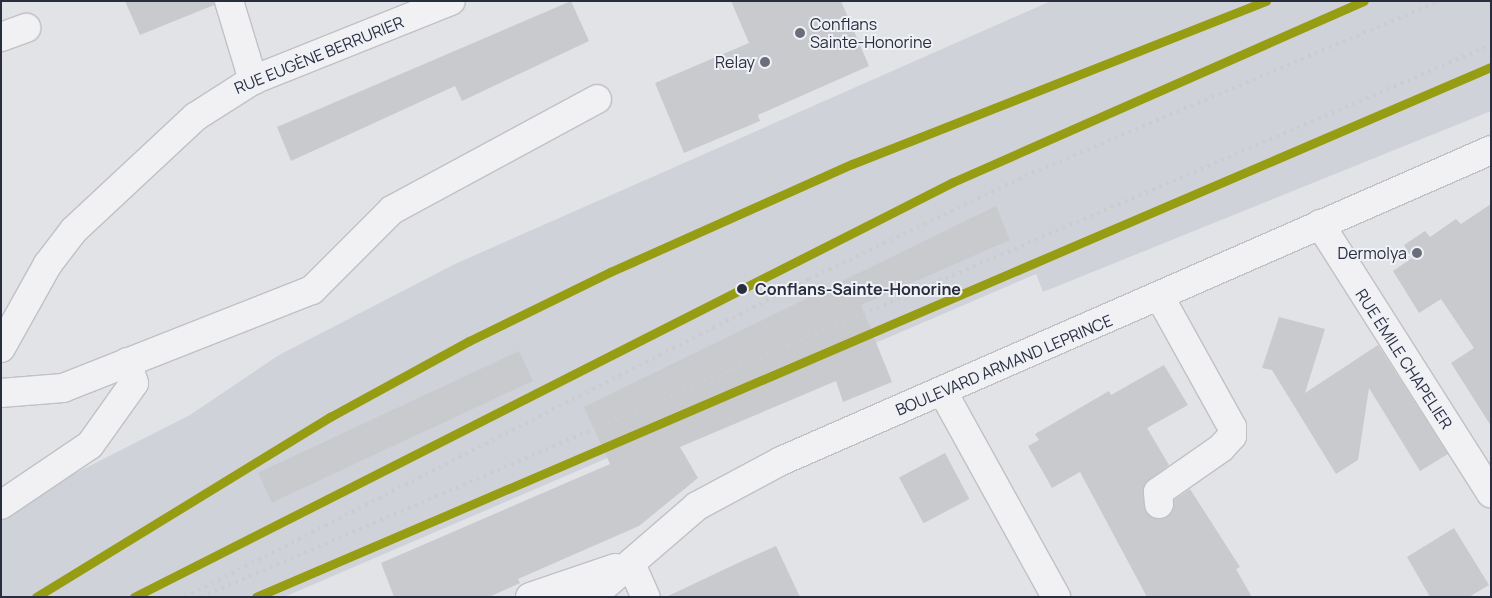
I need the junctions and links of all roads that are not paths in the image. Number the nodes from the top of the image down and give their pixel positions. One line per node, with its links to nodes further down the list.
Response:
1 (229, 1): 4 (street)
2 (452, 1): 3 (street, RUE EUGÈNE BERRURIER)
3 (401, 11): 4 (street, RUE EUGÈNE BERRURIER)
4 (253, 80): 9 (street, RUE EUGÈNE BERRURIER)
5 (597, 98): 10 (street)
6 (1491, 150): 7 (street, BOULEVARD ARMAND LEPRINCE)
7 (1320, 224): 8 (street, BOULEVARD ARMAND LEPRINCE); 13 (street, RUE ÉMILE CHAPELIER)
8 (1160, 299): 11 (street, BOULEVARD ARMAND LEPRINCE); 14 (street)
9 (1, 348)
10 (127, 362): 12 (street); 15 (street)
11 (943, 392): 16 (street, BOULEVARD ARMAND LEPRINCE); 20 (street)
12 (1, 393)
13 (1491, 493)
14 (1159, 504)
15 (1, 505)
16 (631, 564): 17 (street, BOULEVARD ARMAND LEPRINCE); 18 (street); 19 (street)
17 (530, 597)
18 (583, 597)
19 (646, 597)
20 (1056, 597)

